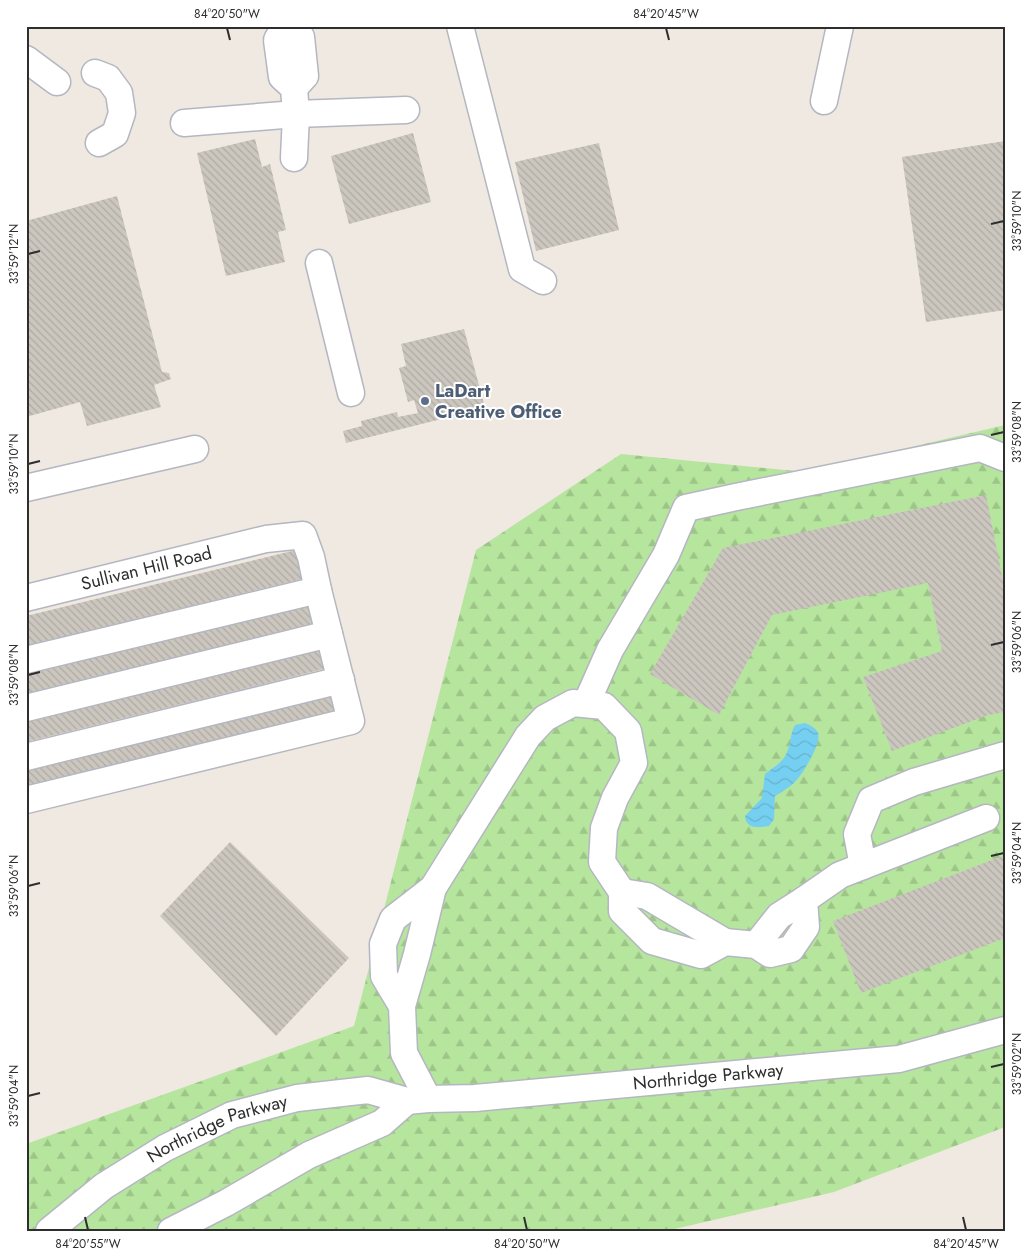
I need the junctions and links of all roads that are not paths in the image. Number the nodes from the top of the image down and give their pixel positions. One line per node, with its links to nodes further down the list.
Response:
1 (285, 26): 8 (street)
2 (294, 26): 8 (street)
3 (460, 26): 16 (street)
4 (840, 26): 9 (street)
5 (26, 59): 7 (street)
6 (95, 73): 13 (street)
7 (57, 82)
8 (294, 88): 11 (street)
9 (824, 101)
10 (406, 110): 11 (street)
11 (296, 114): 12 (street); 14 (street)
12 (184, 123)
13 (99, 143)
14 (294, 158)
15 (319, 263): 17 (street)
16 (543, 281)
17 (351, 393)
18 (195, 449): 20 (street)
19 (1000, 453): 26 (street)
20 (26, 488)
21 (318, 590): 22 (street, Sullivan Hill Road); 23 (street); 24 (street)
22 (26, 598)
23 (329, 634): 25 (street); 27 (street)
24 (26, 660)
25 (341, 680): 29 (street); 30 (street)
26 (586, 704): 33 (street); 34 (street)
27 (26, 708)
28 (1005, 755): 32 (street)
29 (26, 757)
30 (26, 800)
31 (986, 818): 32 (street)
32 (863, 866): 35 (street)
33 (433, 888): 36 (street); 36 (street)
34 (622, 892): 35 (street); 35 (street)
35 (725, 942)
36 (402, 1006): 38 (street)
37 (1005, 1030): 38 (street, Northridge Parkway)
38 (417, 1100): 39 (street, Northridge Parkway); 40 (street)
39 (49, 1231)
40 (171, 1231)

